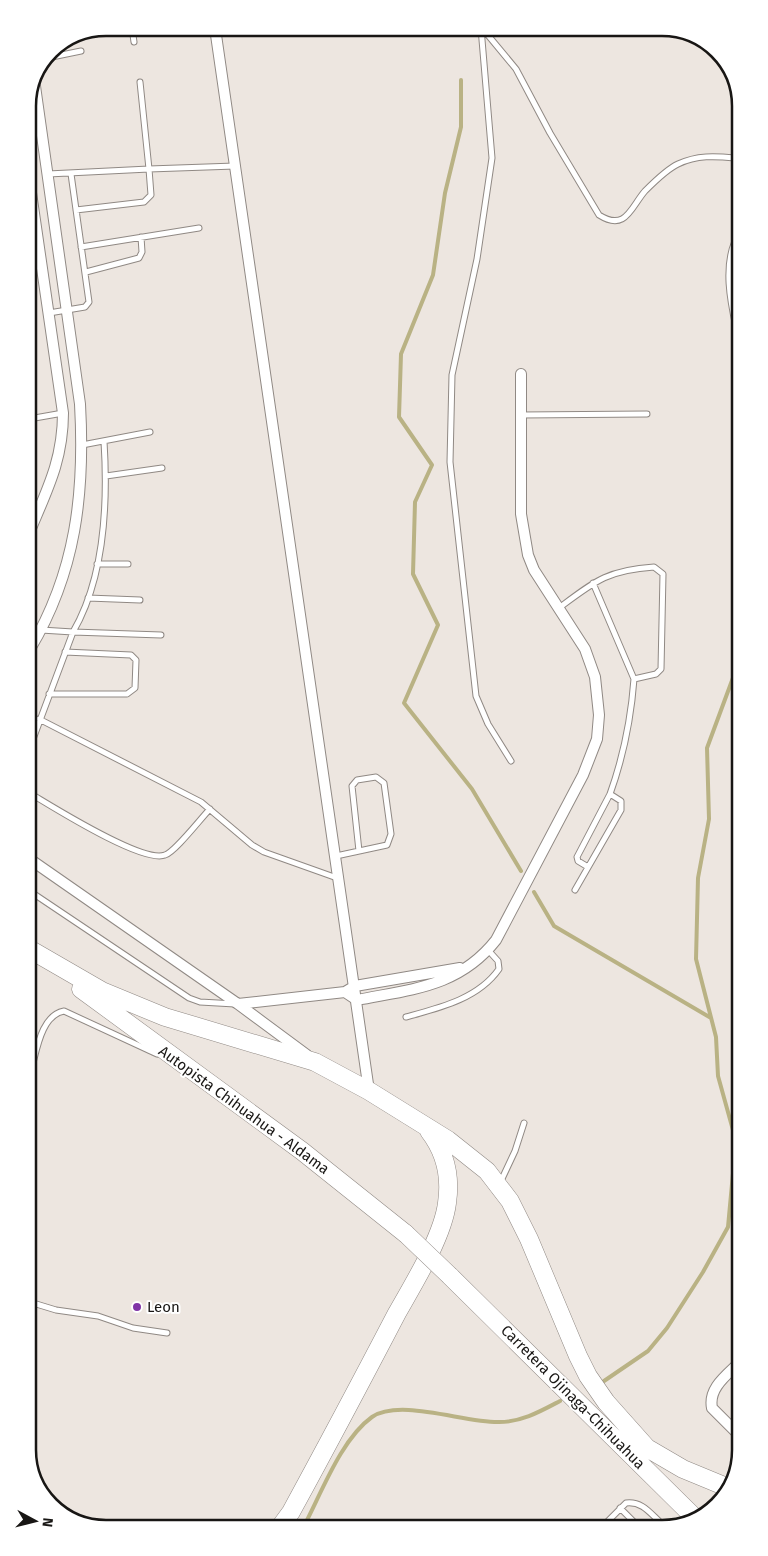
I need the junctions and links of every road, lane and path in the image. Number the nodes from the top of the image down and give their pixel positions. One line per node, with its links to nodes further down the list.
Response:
1 (133, 36): 5 (lane)
2 (216, 36): 11 (street)
3 (483, 36): 53 (lane)
4 (489, 36): 10 (lane)
5 (134, 42)
6 (81, 51): 7 (lane)
7 (59, 56)
8 (140, 82): 12 (lane)
9 (37, 98): 13 (street)
10 (732, 158)
11 (235, 166): 12 (lane); 58 (street)
12 (150, 169): 14 (lane); 15 (lane)
13 (47, 174): 14 (lane); 25 (street)
14 (71, 174): 15 (lane)
15 (76, 210): 19 (lane)
16 (36, 226): 26 (street)
17 (199, 228): 18 (lane)
18 (141, 237): 19 (lane); 21 (lane)
19 (81, 247): 21 (lane)
20 (732, 251): 22 (lane)
21 (86, 272): 25 (lane)
22 (729, 275): 23 (lane); 24 (lane)
23 (732, 276)
24 (732, 306)
25 (66, 310): 26 (lane); 34 (street)
26 (49, 313): 28 (street)
27 (521, 374): 30 (street)
28 (63, 413): 31 (lane); 37 (street)
29 (647, 414): 30 (lane)
30 (521, 415): 43 (street)
31 (36, 418)
32 (150, 432): 33 (lane)
33 (104, 441): 34 (lane); 36 (lane)
34 (82, 445): 44 (street)
35 (162, 468): 36 (lane)
36 (106, 476): 38 (lane)
37 (36, 517)
38 (97, 564): 39 (lane); 41 (lane)
39 (128, 564)
40 (593, 583): 43 (lane); 49 (lane); 49 (lane)
41 (88, 598): 42 (lane); 45 (lane)
42 (140, 600)
43 (559, 608): 64 (street)
44 (41, 630): 45 (lane); 47 (street)
45 (73, 632): 46 (lane); 48 (lane)
46 (161, 635)
47 (36, 639)
48 (65, 652): 50 (lane); 50 (lane)
49 (634, 678): 54 (lane)
50 (49, 694): 51 (lane)
51 (39, 719): 52 (lane); 56 (lane)
52 (36, 728)
53 (512, 761)
54 (610, 794): 60 (lane); 60 (lane)
55 (36, 798): 56 (lane)
56 (210, 809): 61 (lane)
57 (358, 851): 57 (lane); 58 (lane)
58 (336, 856): 61 (street)
59 (36, 863): 71 (street)
60 (588, 867): 62 (lane)
61 (340, 879): 68 (street)
62 (575, 890)
63 (36, 895): 71 (lane)
64 (488, 950): 67 (street); 72 (lane)
65 (36, 955): 75 (highway)
66 (36, 956): 74 (highway, Autopista Chihuahua - Aldama)
67 (469, 967): 68 (street); 70 (street)
68 (355, 986): 69 (street); 70 (street)
69 (345, 992): 70 (street); 71 (street)
70 (358, 1000): 76 (street)
71 (238, 1004): 75 (street)
72 (406, 1017)
73 (36, 1054): 74 (lane)
74 (174, 1060): 80 (highway, Autopista Chihuahua - Aldama, bridge)
75 (316, 1062): 76 (highway)
76 (369, 1091): 77 (highway)
77 (422, 1123): 79 (highway); 88 (highway)
78 (524, 1123): 79 (lane)
79 (499, 1186): 85 (highway)
80 (450, 1276): 87 (highway, Carretera Ojinaga-Chihuahua)
81 (36, 1304): 82 (lane)
82 (167, 1332)
83 (732, 1370): 84 (street)
84 (732, 1428)
85 (722, 1485)
86 (620, 1508): 89 (lane); 90 (lane); 91 (lane)
87 (690, 1513)
88 (285, 1520)
89 (610, 1520)
90 (632, 1520)
91 (657, 1520)

